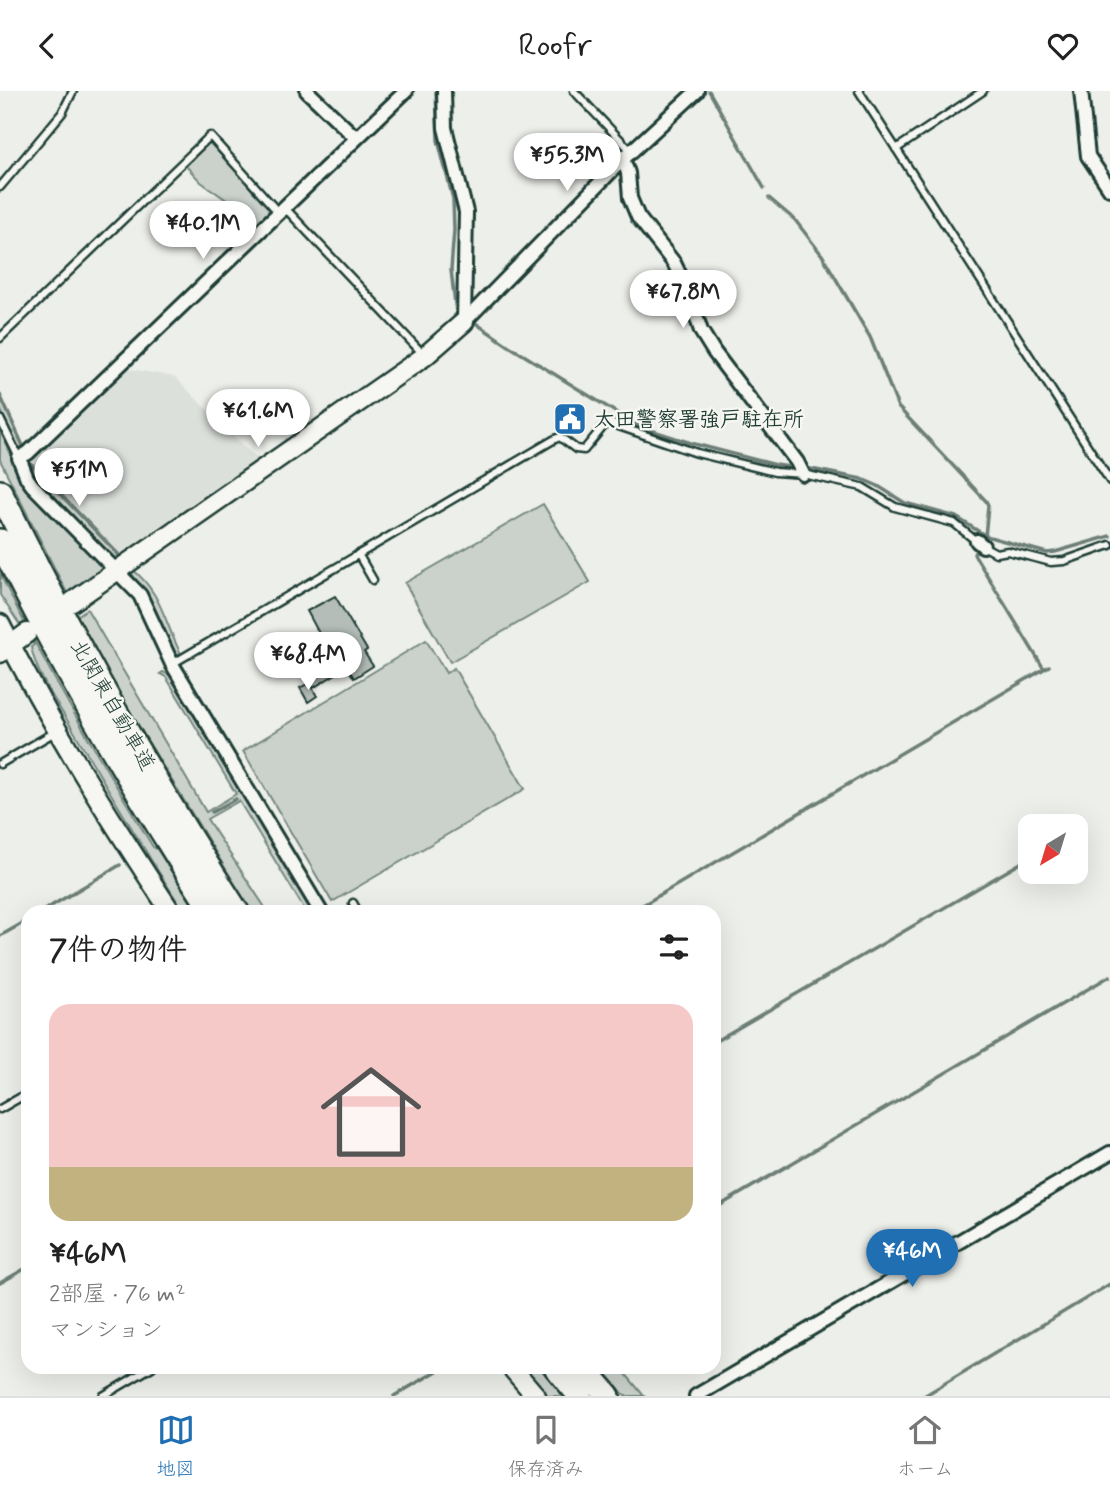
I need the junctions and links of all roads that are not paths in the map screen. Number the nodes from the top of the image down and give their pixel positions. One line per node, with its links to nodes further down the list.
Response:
1 (73, 91): 13 (lane)
2 (307, 91): 10 (street)
3 (406, 91): 10 (street)
4 (444, 91): 16 (street)
5 (574, 91): 12 (lane)
6 (697, 91): 12 (street)
7 (859, 91): 11 (lane)
8 (983, 91): 11 (lane)
9 (1081, 91): 14 (street)
10 (355, 137): 15 (street)
11 (896, 149): 22 (lane)
12 (627, 155): 16 (street); 21 (street)
13 (0, 187)
14 (1110, 189)
15 (281, 209): 17 (lane); 18 (lane); 20 (street)
16 (464, 322): 18 (street)
17 (0, 338)
18 (425, 356): 27 (street)
19 (0, 419): 20 (lane)
20 (19, 458): 27 (street)
21 (803, 474): 25 (lane); 26 (lane)
22 (1110, 481)
23 (0, 492): 38 (highway, 北関東自動車道)
24 (0, 541): 37 (highway, 北関東自動車道)
25 (1110, 545)
26 (358, 554): 28 (lane); 33 (lane)
27 (117, 571): 29 (street); 33 (street)
28 (373, 580)
29 (72, 602)
30 (0, 624): 32 (street)
31 (27, 633): 32 (street)
32 (5, 649): 34 (street)
33 (172, 664): 39 (street)
34 (57, 731): 35 (lane); 36 (street)
35 (0, 764)
36 (166, 905)
37 (209, 905)
38 (233, 905)
39 (316, 905)
40 (21, 1097): 41 (lane)
41 (0, 1109)
42 (1110, 1153): 51 (street)
43 (140, 1374): 47 (lane)
44 (517, 1374): 48 (street)
45 (562, 1374): 49 (highway)
46 (589, 1374): 50 (highway)
47 (103, 1396)
48 (536, 1396)
49 (580, 1396)
50 (608, 1396)
51 (696, 1396)

